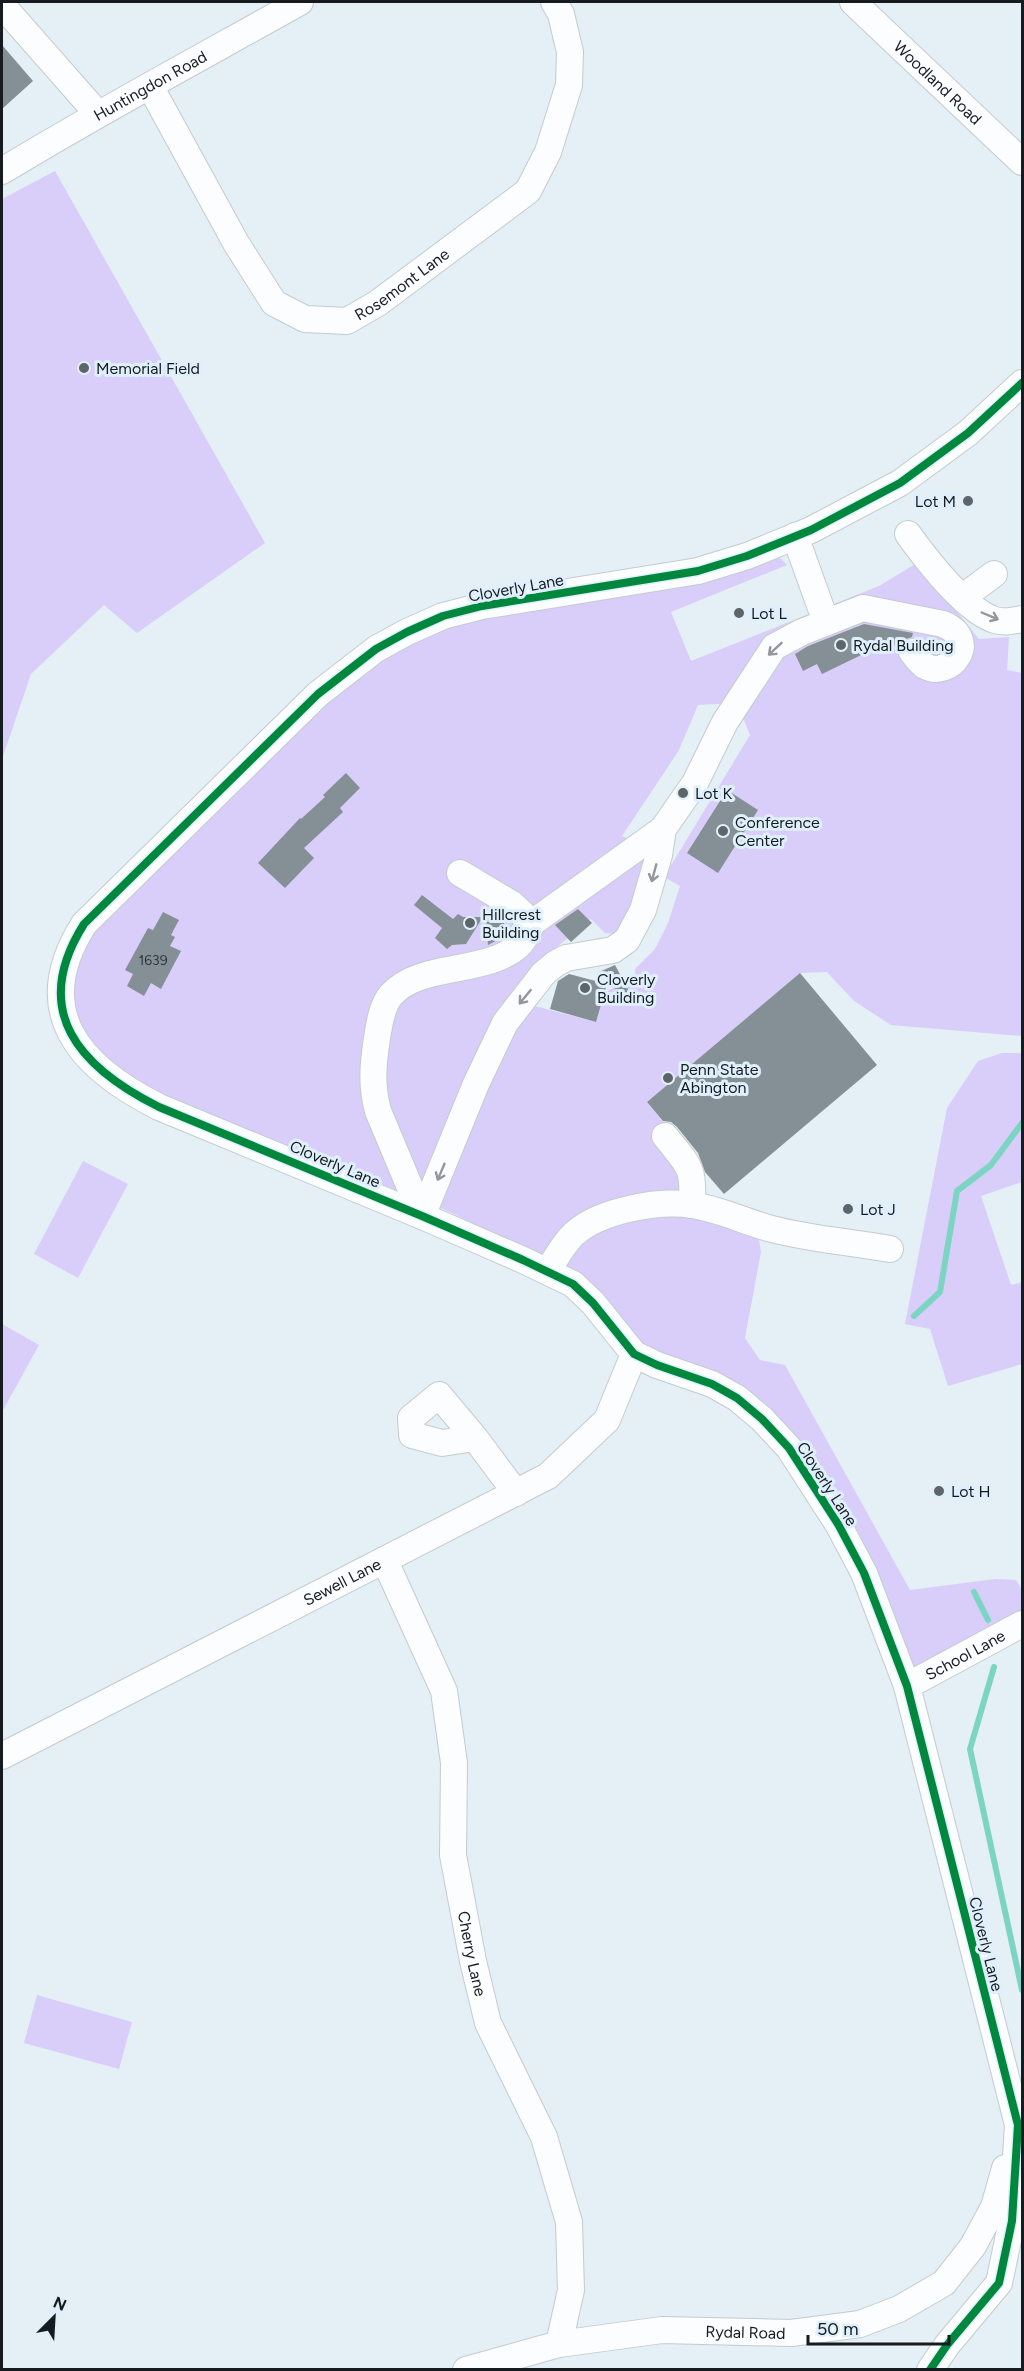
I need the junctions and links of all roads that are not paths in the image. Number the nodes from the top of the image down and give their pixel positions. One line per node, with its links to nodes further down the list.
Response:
1 (300, 2): 5 (street, Huntingdon Road)
2 (554, 2): 5 (street, Rosemont Lane)
3 (853, 2): 7 (street, Woodland Road)
4 (2, 5): 6 (street)
5 (150, 86): 6 (street, Huntingdon Road)
6 (97, 113): 8 (street, Huntingdon Road)
7 (1023, 162)
8 (2, 171)
9 (1023, 383): 11 (street, Cloverly Lane)
10 (908, 534): 13 (street)
11 (795, 536): 15 (street); 22 (street, Cloverly Lane)
12 (994, 574): 13 (street)
13 (963, 597): 14 (street, one-way to 14)
14 (1023, 619)
15 (826, 622): 16 (street); 17 (street, one-way to 17)
16 (912, 652)
17 (663, 829): 19 (street); 22 (street, one-way to 22)
18 (460, 873): 19 (street)
19 (532, 923): 22 (street)
20 (665, 1136): 21 (street)
21 (692, 1205): 23 (street); 24 (street)
22 (422, 1216): 24 (street, Cloverly Lane)
23 (890, 1249)
24 (548, 1271): 25 (street, Cloverly Lane)
25 (634, 1354): 27 (street, Sewell Lane); 30 (street, Cloverly Lane)
26 (475, 1438): 27 (street)
27 (516, 1493): 28 (street, Sewell Lane)
28 (385, 1561): 31 (street, Sewell Lane); 33 (street, Cherry Lane)
29 (1023, 1624): 30 (street, School Lane)
30 (907, 1686): 32 (street, Cloverly Lane)
31 (2, 1756)
32 (1020, 2124): 33 (street, Rydal Road); 35 (street, Cloverly Lane)
33 (560, 2344): 34 (street, Rydal Road)
34 (466, 2370)
35 (930, 2370)

